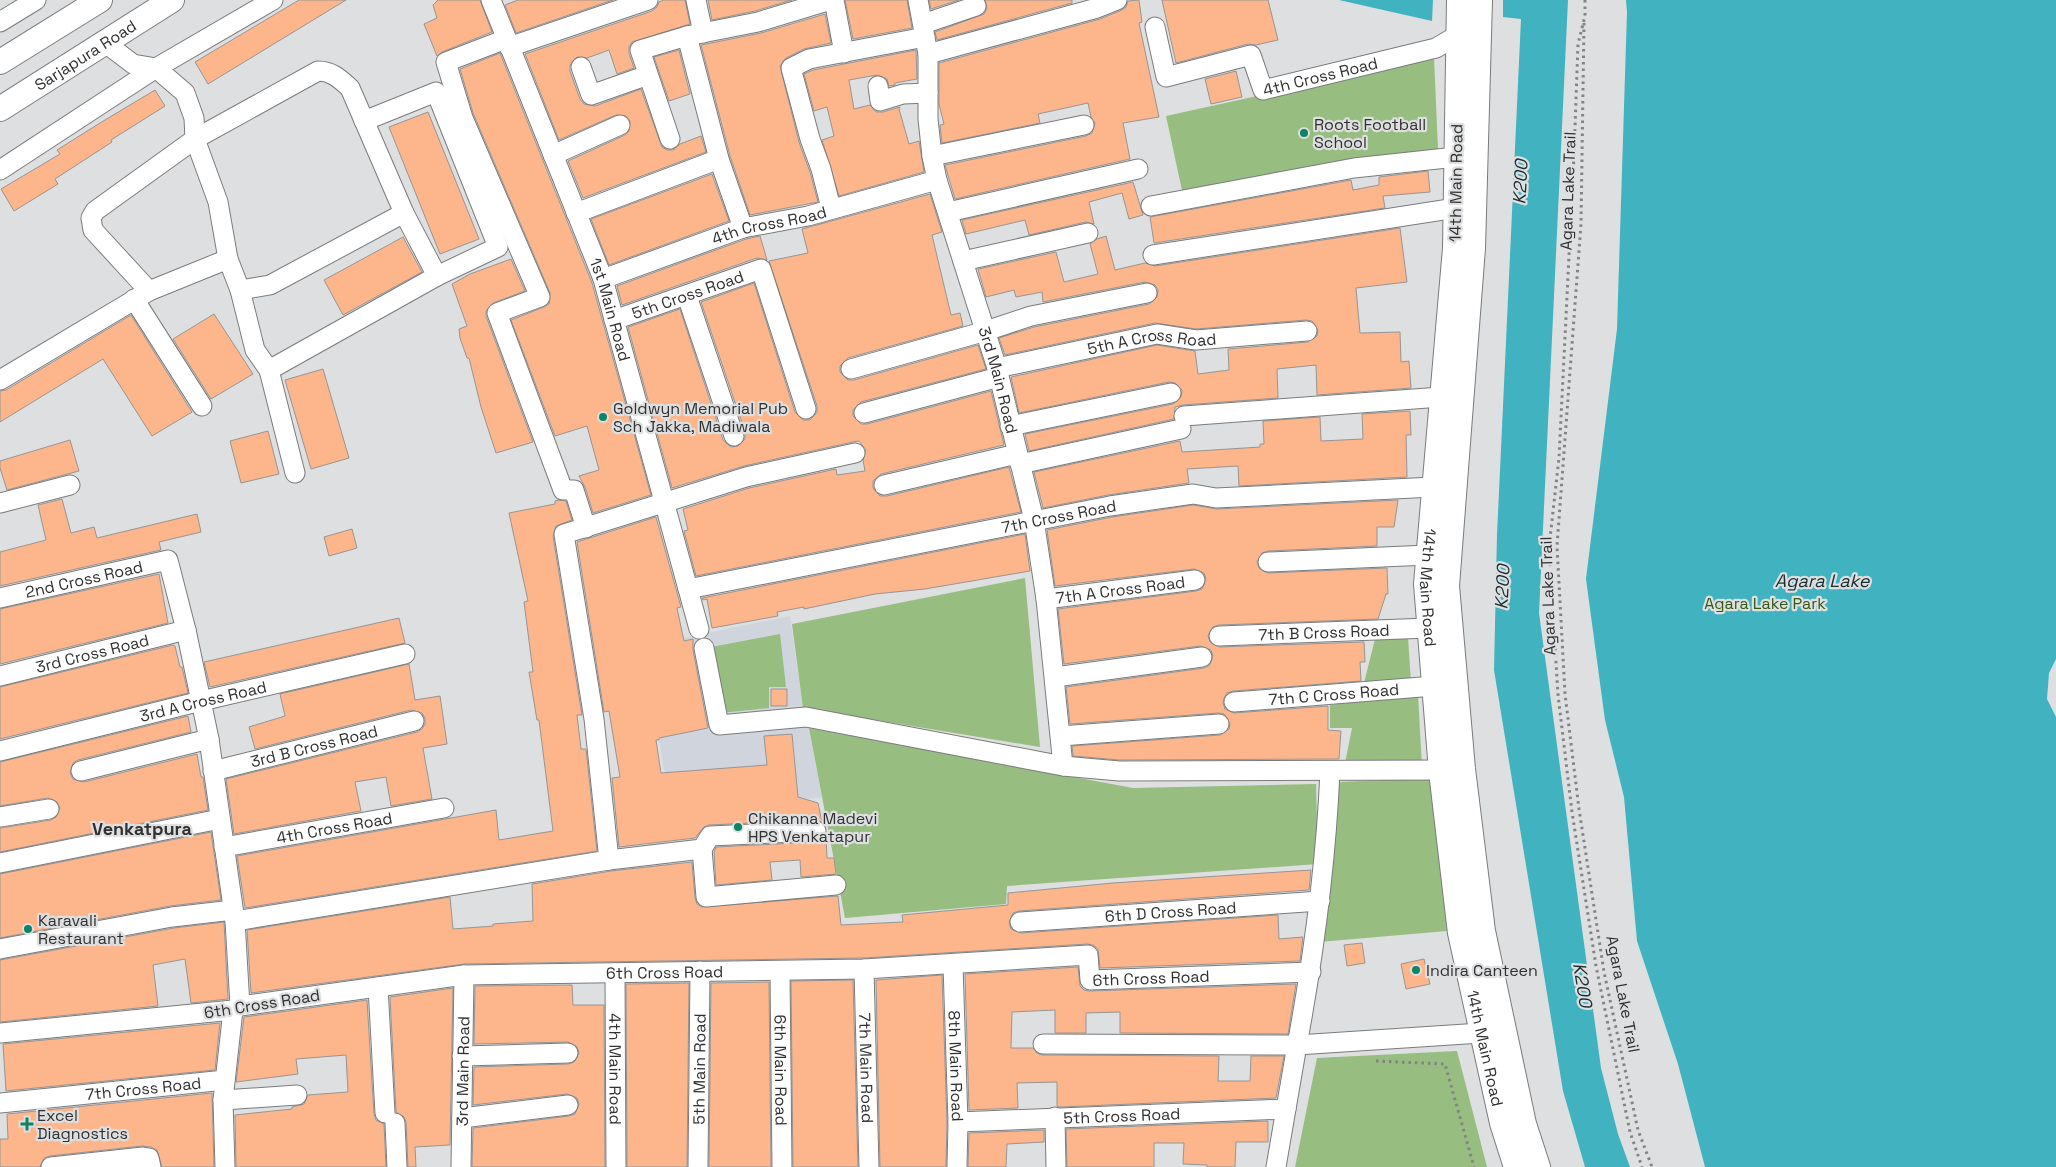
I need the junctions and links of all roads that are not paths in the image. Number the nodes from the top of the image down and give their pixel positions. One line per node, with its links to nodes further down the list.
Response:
1 (36, 0): 13 (street)
2 (100, 0): 20 (main road)
3 (172, 0): 17 (main road, Sarjapura Road)
4 (272, 0): 22 (street)
5 (491, 0): 18 (street, 1st Main Road)
6 (696, 0): 15 (street)
7 (833, 0): 15 (street); 19 (street)
8 (918, 0): 16 (street, 3rd Main Road)
9 (1117, 0): 16 (street)
10 (637, 2): 18 (street)
11 (976, 6): 16 (street)
12 (1467, 16): 14 (street, 4th Cross Road); 34 (main road, 14th Main Road); 105 (main road, 14th Main Road)
13 (0, 22)
14 (1155, 27)
15 (695, 35): 23 (street); 35 (street)
16 (925, 38): 19 (street); 25 (street, 3rd Main Road)
17 (104, 42): 22 (street); 26 (main road, Sarjapura Road)
18 (508, 43): 32 (street, 1st Main Road); 79 (street)
19 (844, 52): 40 (street)
20 (0, 62)
21 (581, 67): 23 (street)
22 (156, 68): 30 (street); 37 (street)
23 (648, 75): 31 (street)
24 (878, 86): 25 (street)
25 (928, 93): 33 (street, 3rd Main Road)
26 (0, 109)
27 (364, 120): 30 (street); 43 (street); 50 (street)
28 (1084, 124): 33 (street)
29 (620, 125): 32 (street)
30 (195, 139): 48 (street); 54 (street)
31 (670, 139)
32 (552, 155): 44 (street, 1st Main Road)
33 (932, 156): 38 (street, 3rd Main Road)
34 (1456, 157): 39 (street); 41 (main road, 14th Main Road)
35 (719, 159): 44 (street); 45 (street)
36 (1138, 169): 42 (street)
37 (0, 170)
38 (938, 180): 40 (street, 4th Cross Road); 42 (street, 3rd Main Road)
39 (1151, 206)
40 (832, 208): 45 (street, 4th Cross Road)
41 (1456, 208): 47 (street); 64 (main road, 14th Main Road)
42 (948, 212): 49 (street, 3rd Main Road)
43 (404, 213): 50 (street); 52 (street)
44 (576, 213): 51 (street, 1st Main Road)
45 (743, 228): 51 (street, 4th Cross Road)
46 (1088, 233): 49 (street)
47 (1153, 255)
48 (228, 259): 52 (street); 54 (street)
49 (963, 261): 57 (street, 3rd Main Road)
50 (437, 276): 60 (street)
51 (603, 279): 56 (street, 1st Main Road)
52 (240, 290): 60 (street)
53 (1147, 293): 57 (street)
54 (141, 295): 62 (street); 65 (street)
55 (687, 296): 56 (street, 5th Cross Road); 66 (street, 5th Cross Road); 69 (street)
56 (614, 320): 77 (street, 1st Main Road)
57 (986, 331): 59 (street); 61 (street, 3rd Main Road)
58 (1307, 331): 61 (street, 5th A Cross Road)
59 (851, 369)
60 (269, 370): 72 (street)
61 (998, 373): 67 (street, 5th A Cross Road); 68 (street, 3rd Main Road)
62 (0, 380)
63 (1171, 393): 68 (street)
64 (1441, 397): 71 (street); 75 (main road, 14th Main Road)
65 (202, 406)
66 (806, 409)
67 (864, 413)
68 (1010, 426): 71 (street, 3rd Main Road)
69 (734, 436)
70 (855, 453): 77 (street)
71 (1019, 459): 74 (street); 78 (street, 3rd Main Road)
72 (295, 473)
73 (70, 485): 76 (street)
74 (884, 485)
75 (1433, 487): 78 (street, 7th Cross Road); 80 (main road, 14th Main Road)
76 (0, 503)
77 (664, 503): 79 (street); 83 (street, 1st Main Road)
78 (1034, 520): 83 (street, 7th Cross Road); 85 (street, 3rd Main Road)
79 (586, 528): 115 (street)
80 (1428, 555): 81 (street); 86 (main road, 14th Main Road)
81 (1268, 562)
82 (1195, 580): 85 (street, 7th A Cross Road)
83 (688, 589): 87 (street, 1st Main Road)
84 (0, 598): 88 (street, 2nd Cross Road)
85 (1046, 600): 94 (street, 3rd Main Road)
86 (1429, 628): 89 (street, 7th B Cross Road); 95 (main road, 14th Main Road)
87 (699, 629)
88 (186, 630): 93 (street, 3rd Cross Road); 96 (street)
89 (1219, 636)
90 (704, 648): 103 (street)
91 (405, 654): 96 (street, 3rd A Cross Road)
92 (1202, 657): 94 (street)
93 (0, 676)
94 (1055, 677): 100 (street, 3rd Main Road)
95 (1434, 686): 97 (street, 7th C Cross Road); 105 (main road, 14th Main Road)
96 (201, 702): 101 (street); 102 (street, 3rd A Cross Road)
97 (1234, 702)
98 (414, 721): 104 (street, 3rd B Cross Road)
99 (1219, 724): 100 (street)
100 (1061, 736): 103 (street, 3rd Main Road)
101 (209, 739): 104 (street); 106 (street)
102 (0, 751)
103 (1063, 766): 107 (street)
104 (213, 770): 111 (street)
105 (1452, 770): 107 (street); 132 (main road, 14th Main Road); 159 (main road, 14th Main Road)
106 (81, 771)
107 (1330, 771): 118 (street)
108 (49, 808): 110 (street)
109 (444, 808): 113 (street, 4th Cross Road)
110 (0, 817)
111 (220, 819): 113 (street); 116 (street)
112 (816, 831): 114 (street)
113 (224, 846): 119 (street)
114 (702, 849): 115 (street); 117 (street)
115 (609, 860): 119 (street)
116 (0, 863)
117 (836, 885)
118 (1320, 901): 120 (street, 6th D Cross Road); 127 (street)
119 (234, 915): 121 (street); 130 (street)
120 (1020, 922)
121 (0, 948)
122 (953, 965): 123 (street, 6th Cross Road); 127 (street, 6th Cross Road); 145 (street, 8th Main Road)
123 (864, 970): 125 (street, 6th Cross Road); 154 (street, 7th Main Road)
124 (700, 971): 125 (street, 6th Cross Road); 126 (street, 6th Cross Road); 152 (street, 5th Main Road)
125 (780, 971): 153 (street, 6th Main Road)
126 (615, 972): 128 (street, 6th Cross Road); 151 (street, 4th Main Road)
127 (1310, 972): 134 (street)
128 (464, 975): 129 (street, 6th Cross Road); 136 (street, 3rd Main Road)
129 (378, 987): 130 (street, 6th Cross Road); 149 (street)
130 (237, 1008): 131 (street, 6th Cross Road); 137 (street)
131 (0, 1033)
132 (1481, 1033): 134 (street); 158 (main road, 14th Main Road)
133 (1043, 1044): 134 (street)
134 (1297, 1045): 142 (street)
135 (568, 1052): 136 (street)
136 (462, 1056): 144 (street, 3rd Main Road)
137 (225, 1080): 139 (street); 140 (street, 7th Cross Road)
138 (297, 1094): 139 (street)
139 (223, 1100): 148 (street)
140 (0, 1103)
141 (568, 1105): 144 (street)
142 (1286, 1109): 143 (street, 5th Cross Road); 157 (street)
143 (1055, 1117): 145 (street, 5th Cross Road); 156 (street)
144 (462, 1118): 150 (street, 3rd Main Road)
145 (958, 1122): 155 (street, 8th Main Road)
146 (51, 1167): 147 (street)
147 (151, 1167)
148 (225, 1167)
149 (397, 1167)
150 (461, 1167)
151 (616, 1167)
152 (698, 1167)
153 (782, 1167)
154 (869, 1167)
155 (957, 1167)
156 (1056, 1167)
157 (1276, 1167)
158 (1516, 1167)
159 (1538, 1167)

